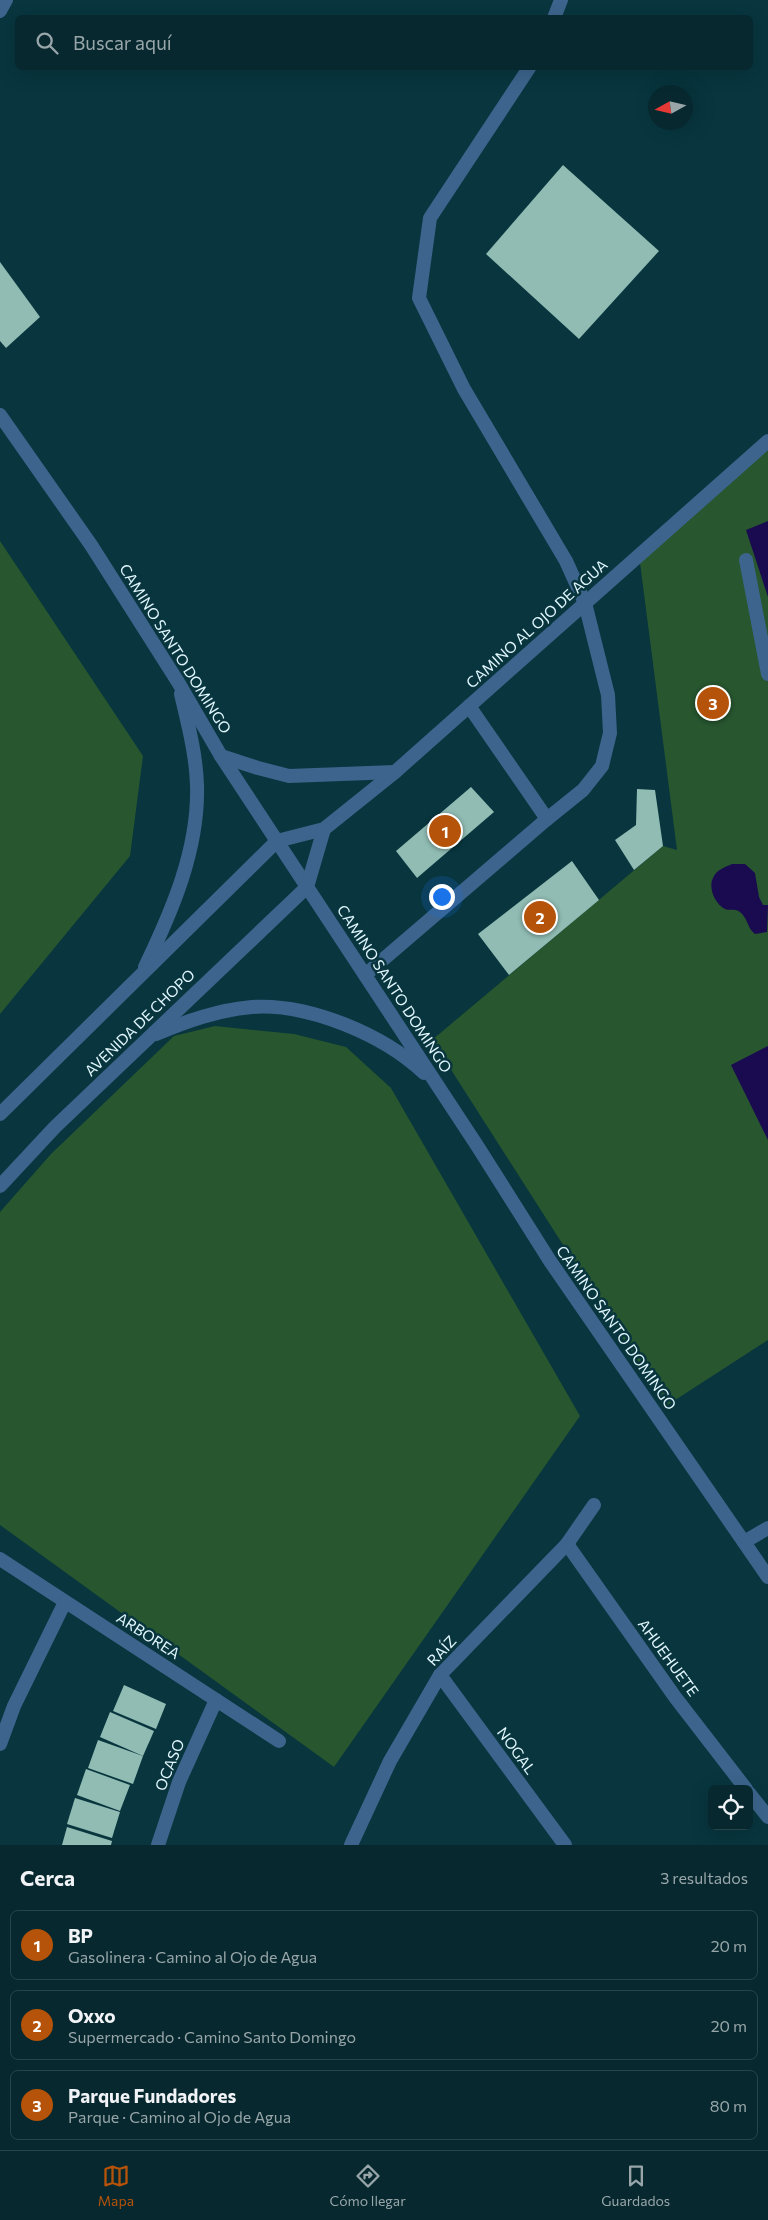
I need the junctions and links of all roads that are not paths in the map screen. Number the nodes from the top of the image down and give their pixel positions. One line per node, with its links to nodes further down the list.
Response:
1 (6, 0): 3 (street)
2 (561, 0): 4 (street)
3 (0, 11)
4 (555, 15)
5 (528, 70): 9 (street)
6 (0, 416): 11 (street, CAMINO SANTO DOMINGO)
7 (768, 441): 9 (street, CAMINO AL OJO DE AGUA)
8 (746, 560): 10 (street)
9 (585, 603): 12 (street, CAMINO AL OJO DE AGUA); 15 (street)
10 (768, 674)
11 (178, 682): 13 (street, CAMINO SANTO DOMINGO); 20 (street)
12 (469, 706): 14 (street, CAMINO AL OJO DE AGUA); 15 (street)
13 (222, 756): 14 (street); 17 (street, CAMINO SANTO DOMINGO)
14 (395, 772): 16 (street, CAMINO AL OJO DE AGUA)
15 (548, 820): 19 (street)
16 (324, 829): 17 (street, CAMINO AL OJO DE AGUA); 18 (street)
17 (277, 841): 18 (street, CAMINO SANTO DOMINGO); 20 (street)
18 (307, 887): 19 (street, CAMINO SANTO DOMINGO); 21 (street, AVENIDA DE CHOPO)
19 (365, 975): 22 (street, CAMINO SANTO DOMINGO)
20 (140, 977): 23 (street)
21 (148, 1037): 22 (street); 24 (street, AVENIDA DE CHOPO)
22 (439, 1086): 27 (street, CAMINO SANTO DOMINGO)
23 (0, 1114)
24 (0, 1186)
25 (594, 1505): 28 (street, RAÍZ)
26 (768, 1528): 27 (street)
27 (744, 1542): 30 (street, CAMINO SANTO DOMINGO)
28 (567, 1544): 32 (street, RAÍZ); 36 (street, AHUEHUETE)
29 (0, 1559): 31 (street, ARBOREA)
30 (768, 1577)
31 (65, 1602): 33 (street, ARBOREA); 35 (street)
32 (440, 1675): 40 (street, RAÍZ); 41 (street, NOGAL)
33 (216, 1700): 34 (street, ARBOREA); 39 (street, OCASO)
34 (279, 1741)
35 (0, 1744)
36 (743, 1785)
37 (753, 1798): 38 (street)
38 (768, 1817)
39 (158, 1845)
40 (351, 1845)
41 (565, 1845)

